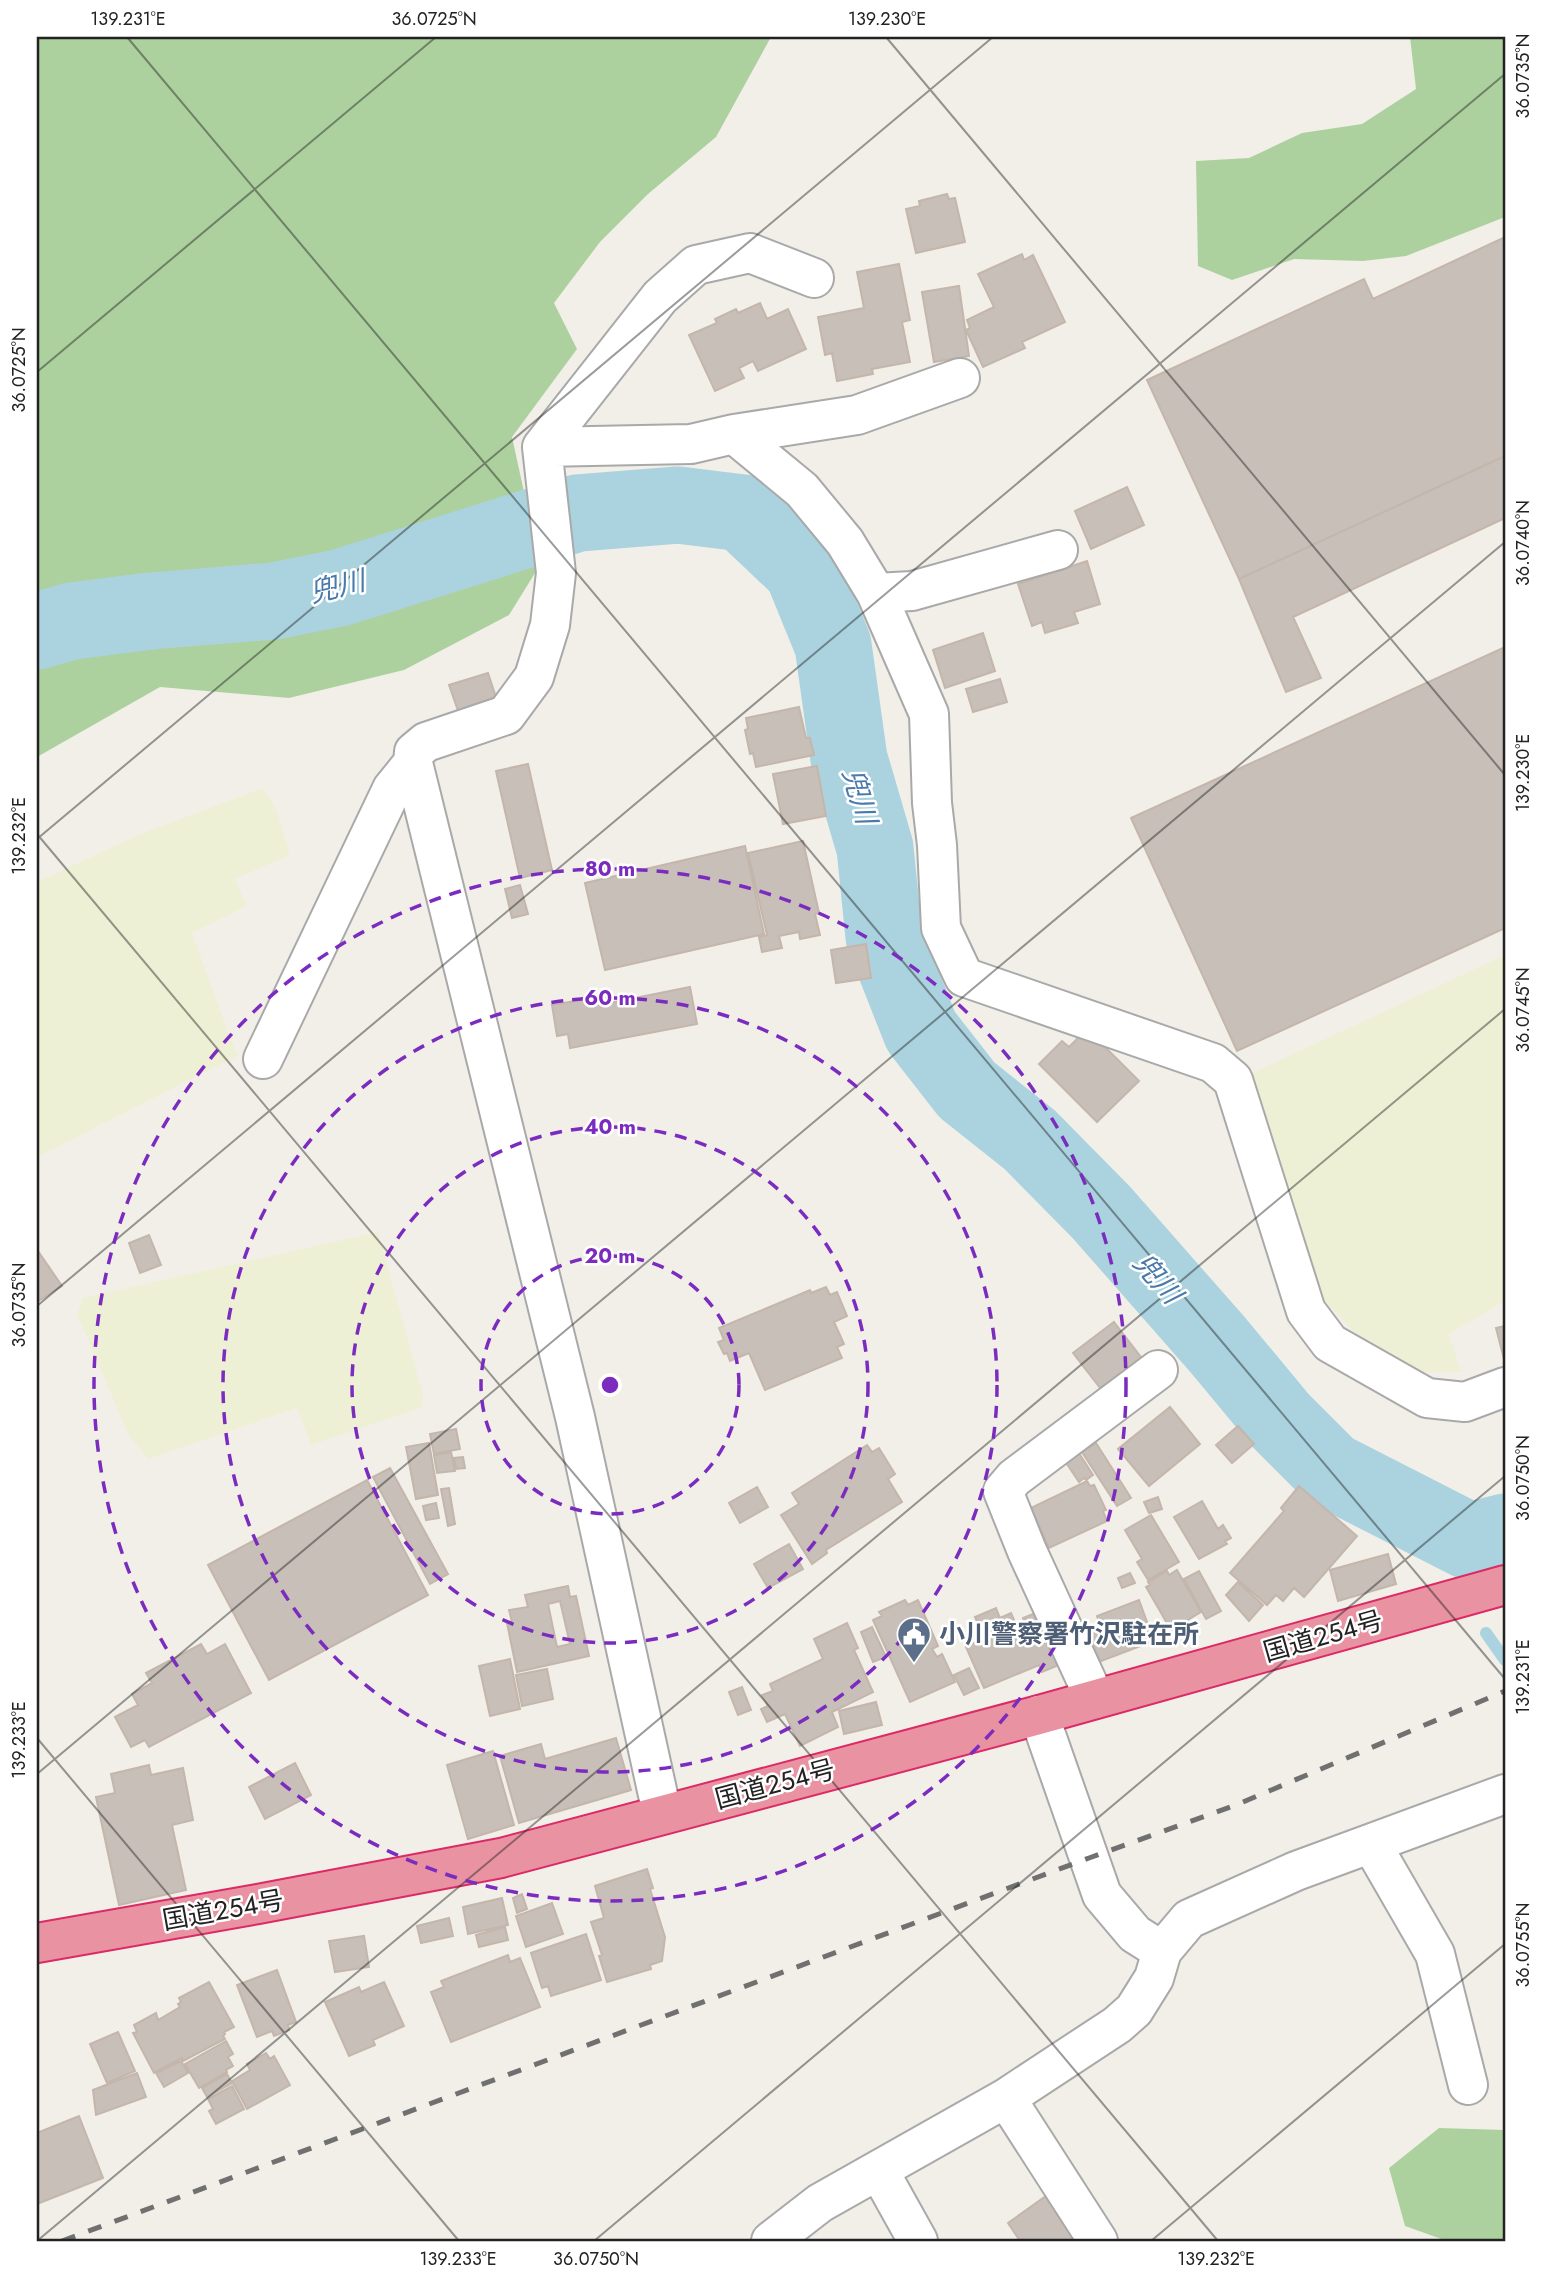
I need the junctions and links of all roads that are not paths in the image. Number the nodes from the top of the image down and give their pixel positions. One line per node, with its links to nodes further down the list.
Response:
1 (814, 278): 4 (street)
2 (960, 378): 3 (street)
3 (734, 434): 4 (street); 6 (street)
4 (542, 447): 7 (street)
5 (1058, 550): 6 (street)
6 (876, 593): 10 (street)
7 (413, 763): 8 (street); 15 (street)
8 (263, 1059)
9 (1158, 1370): 12 (street)
10 (1505, 1387)
11 (1505, 1585): 12 (highway, 国道254号)
12 (1095, 1699): 13 (highway, 国道254号)
13 (1039, 1715): 15 (highway, 国道254号); 18 (street)
14 (1505, 1794): 16 (street)
15 (662, 1814): 17 (highway, 国道254号)
16 (1373, 1845): 18 (street); 19 (street)
17 (37, 1943)
18 (1163, 1951): 20 (street)
19 (1468, 2085)
20 (1006, 2098): 21 (street); 24 (street)
21 (878, 2171): 22 (street); 23 (street)
22 (771, 2241)
23 (918, 2241)
24 (1098, 2241)

